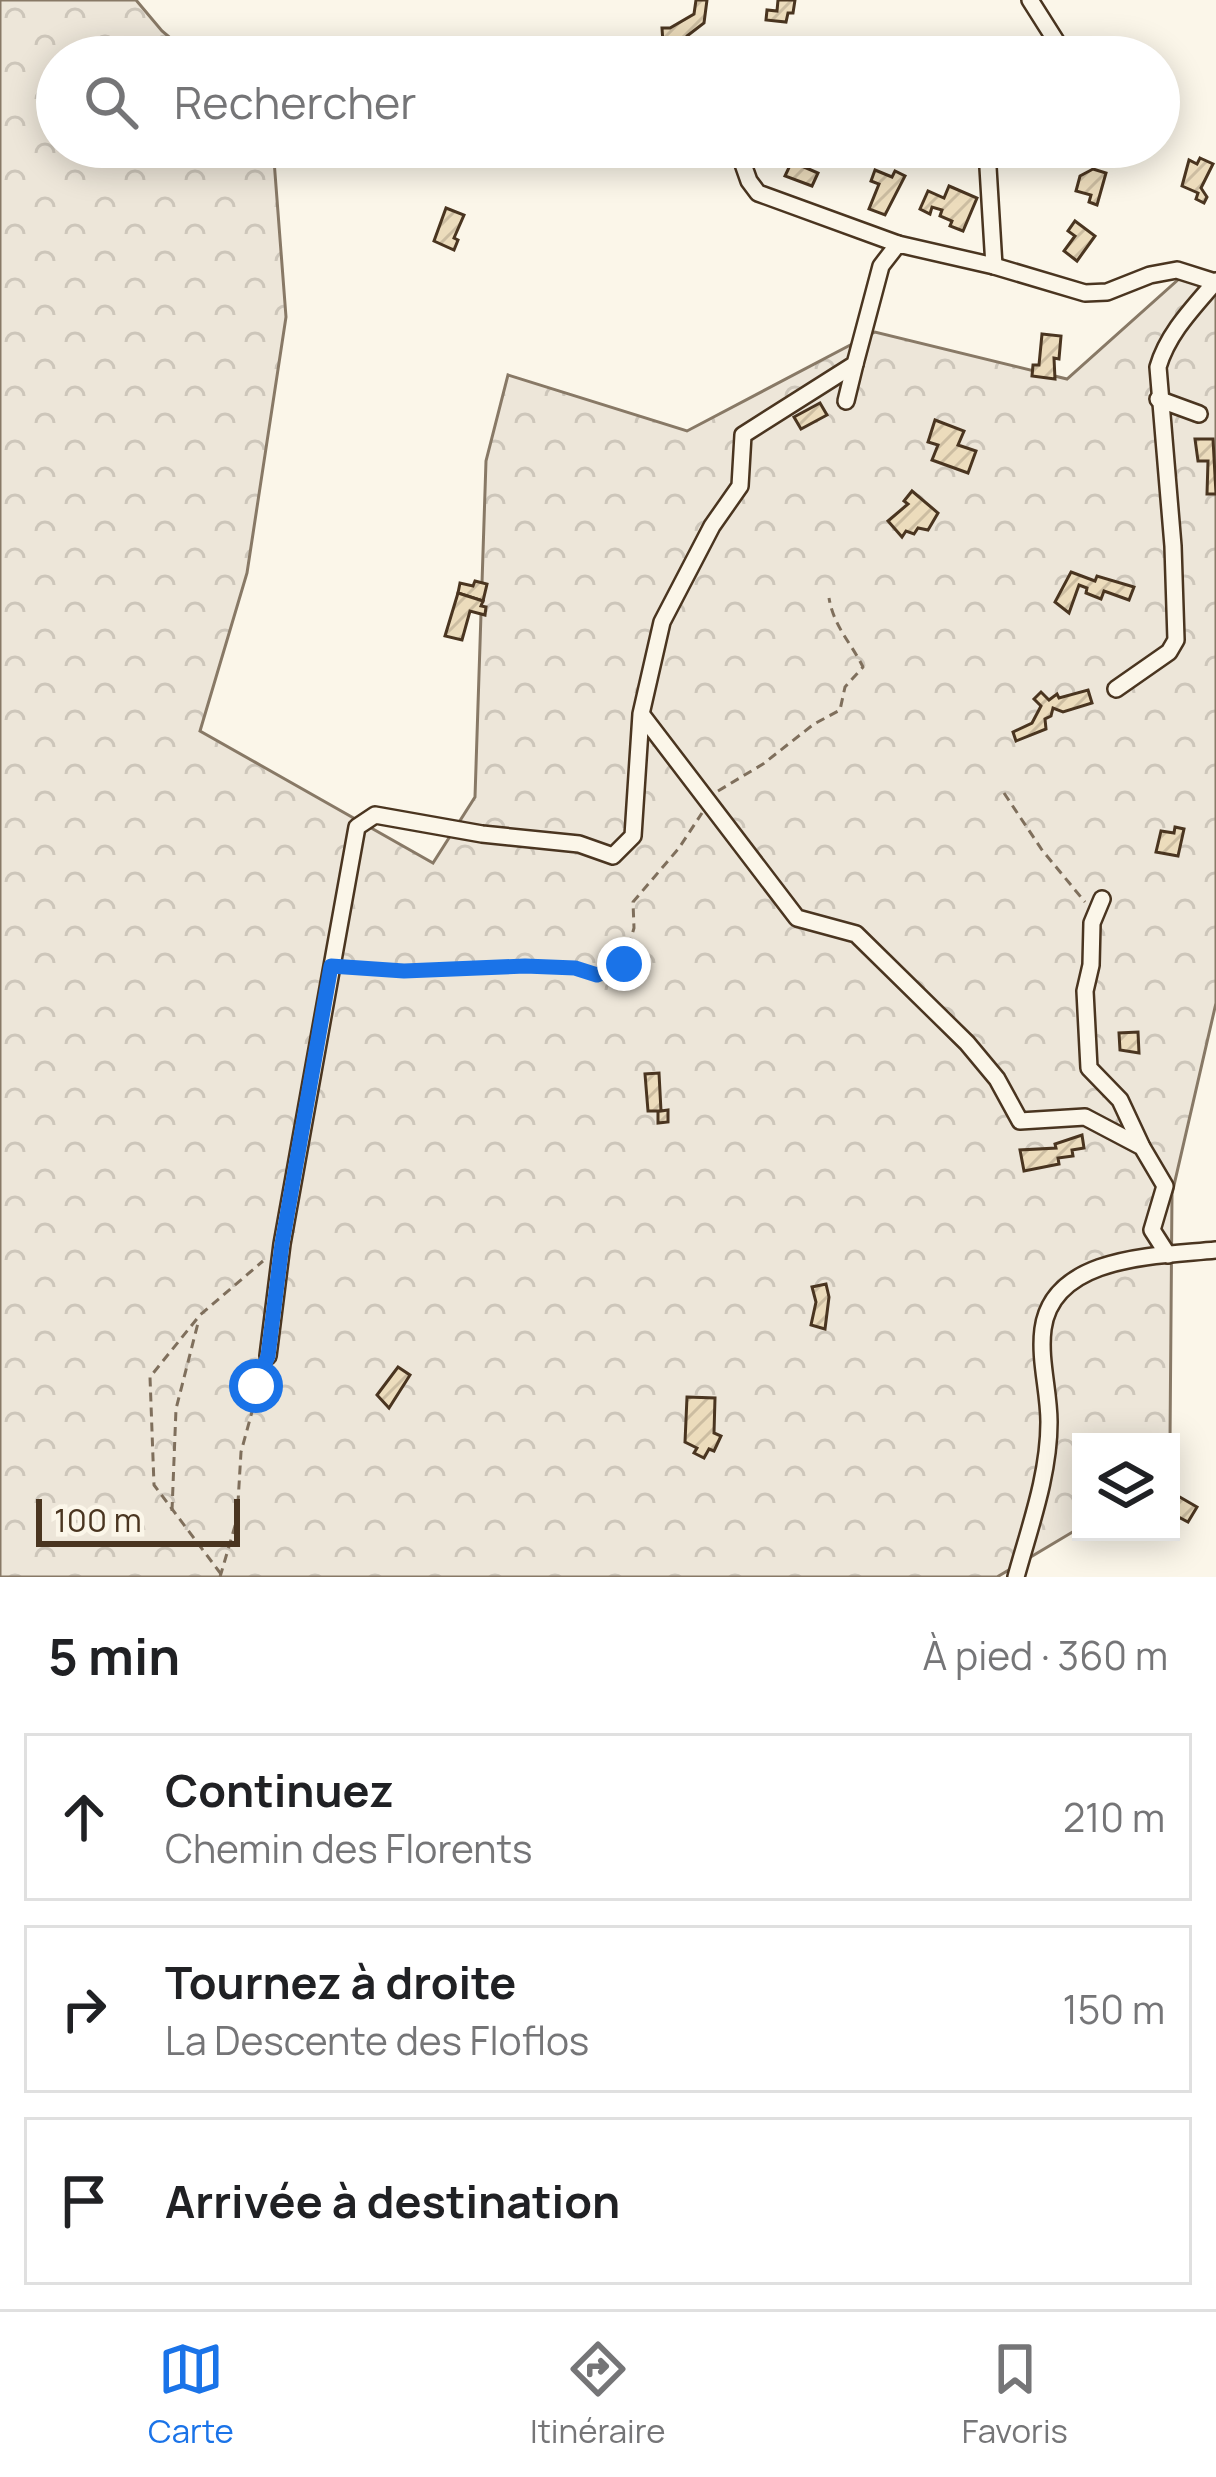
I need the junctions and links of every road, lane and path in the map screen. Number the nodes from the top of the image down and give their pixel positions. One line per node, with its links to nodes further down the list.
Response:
1 (1030, 0): 2 (street)
2 (1053, 36)
3 (744, 168): 5 (street)
4 (993, 168): 6 (street)
5 (898, 244): 6 (street); 8 (street)
6 (994, 266): 7 (street)
7 (1216, 281): 9 (street)
8 (855, 364): 10 (street); 14 (street)
9 (1158, 399): 11 (street); 13 (street)
10 (846, 401)
11 (1199, 414)
12 (829, 598): 16 (path)
13 (1116, 688)
14 (641, 714): 16 (street); 19 (street)
15 (1004, 793): 18 (path)
16 (708, 804): 19 (path); 20 (street)
17 (1102, 898): 18 (street)
18 (1092, 923): 20 (street)
19 (331, 966): 21 (street)
20 (1142, 1147): 23 (street)
21 (282, 1244): 24 (path); 25 (street)
22 (1216, 1250): 23 (street)
23 (1168, 1255): 28 (street)
24 (200, 1315): 26 (path); 26 (path)
25 (268, 1356): 27 (path)
26 (172, 1513): 27 (path)
27 (220, 1576)
28 (1016, 1577)

